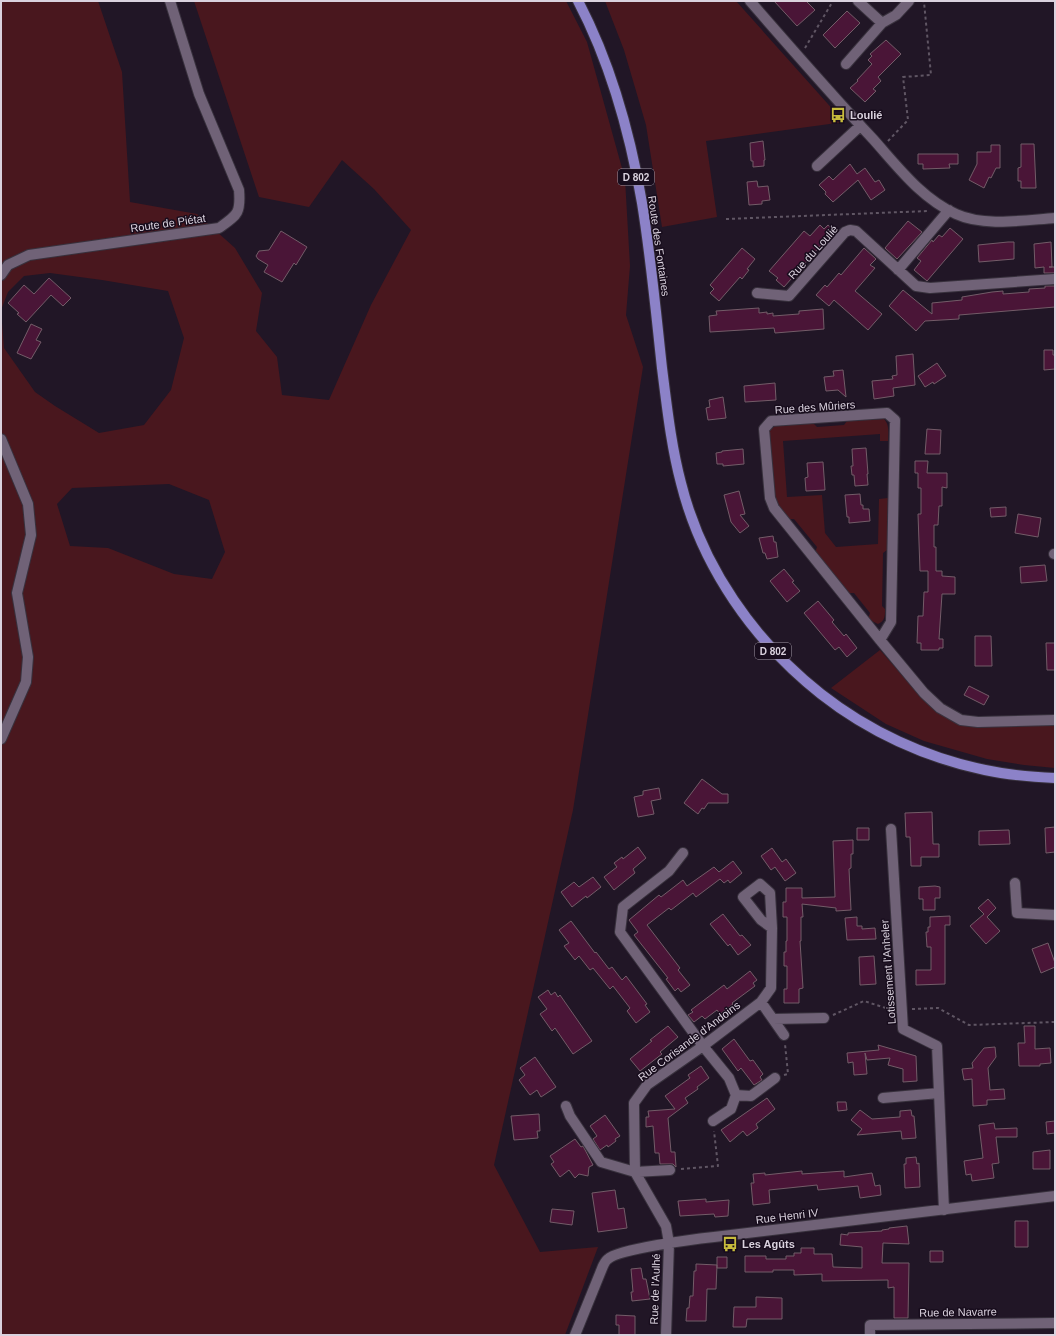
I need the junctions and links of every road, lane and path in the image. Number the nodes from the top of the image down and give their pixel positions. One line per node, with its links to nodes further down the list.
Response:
1 (170, 1): 18 (street, Route de Piétat)
2 (578, 1): 25 (main road, Route des Fontaines / D 802)
3 (750, 1): 9 (street)
4 (833, 1): 9 (path)
5 (858, 1): 8 (street)
6 (909, 1): 8 (street)
7 (923, 1): 12 (path)
8 (882, 23): 10 (street)
9 (799, 57): 11 (street)
10 (846, 64)
11 (860, 126): 12 (street); 13 (street)
12 (881, 149): 14 (street)
13 (817, 166)
14 (949, 210): 15 (street); 16 (path); 17 (street)
15 (1055, 218)
16 (726, 219)
17 (898, 270): 19 (street, Rue du Loulié); 20 (street, Rue du Loulié)
18 (1, 275)
19 (1055, 279)
20 (757, 293)
21 (1, 439): 24 (street)
22 (880, 640): 22 (street, Rue des Mûriers); 23 (street, Rue des Mûriers)
23 (1055, 720)
24 (1, 739)
25 (1055, 778)
26 (891, 829): 39 (street, Lotissement l'Anheler)
27 (683, 853): 37 (street)
28 (1016, 883): 29 (street)
29 (1055, 915)
30 (772, 928): 31 (street, Rue Corisande d'Andoins)
31 (761, 1002): 33 (street); 37 (street, Rue Corisande d'Andoins)
32 (824, 1018): 33 (street)
33 (773, 1019): 36 (street)
34 (1055, 1022): 35 (path)
35 (969, 1025)
36 (784, 1035): 38 (path)
37 (703, 1046): 40 (street); 45 (street, Rue Corisande d'Andoins)
38 (775, 1078): 40 (street)
39 (939, 1093): 41 (street); 47 (street, Lotissement l'Anheler)
40 (736, 1095): 43 (street)
41 (883, 1098)
42 (566, 1106): 45 (street)
43 (713, 1121): 44 (path)
44 (670, 1170): 45 (street)
45 (635, 1172): 48 (street, Rue Corisande d'Andoins)
46 (1055, 1196): 47 (street, Rue Henri IV)
47 (944, 1210): 48 (street, Rue Henri IV)
48 (669, 1243): 50 (street, Rue Henri IV); 51 (street, Rue de l'Aulhé)
49 (1055, 1323): 52 (street, Rue de Navarre)
50 (575, 1335)
51 (666, 1335)
52 (870, 1335)

